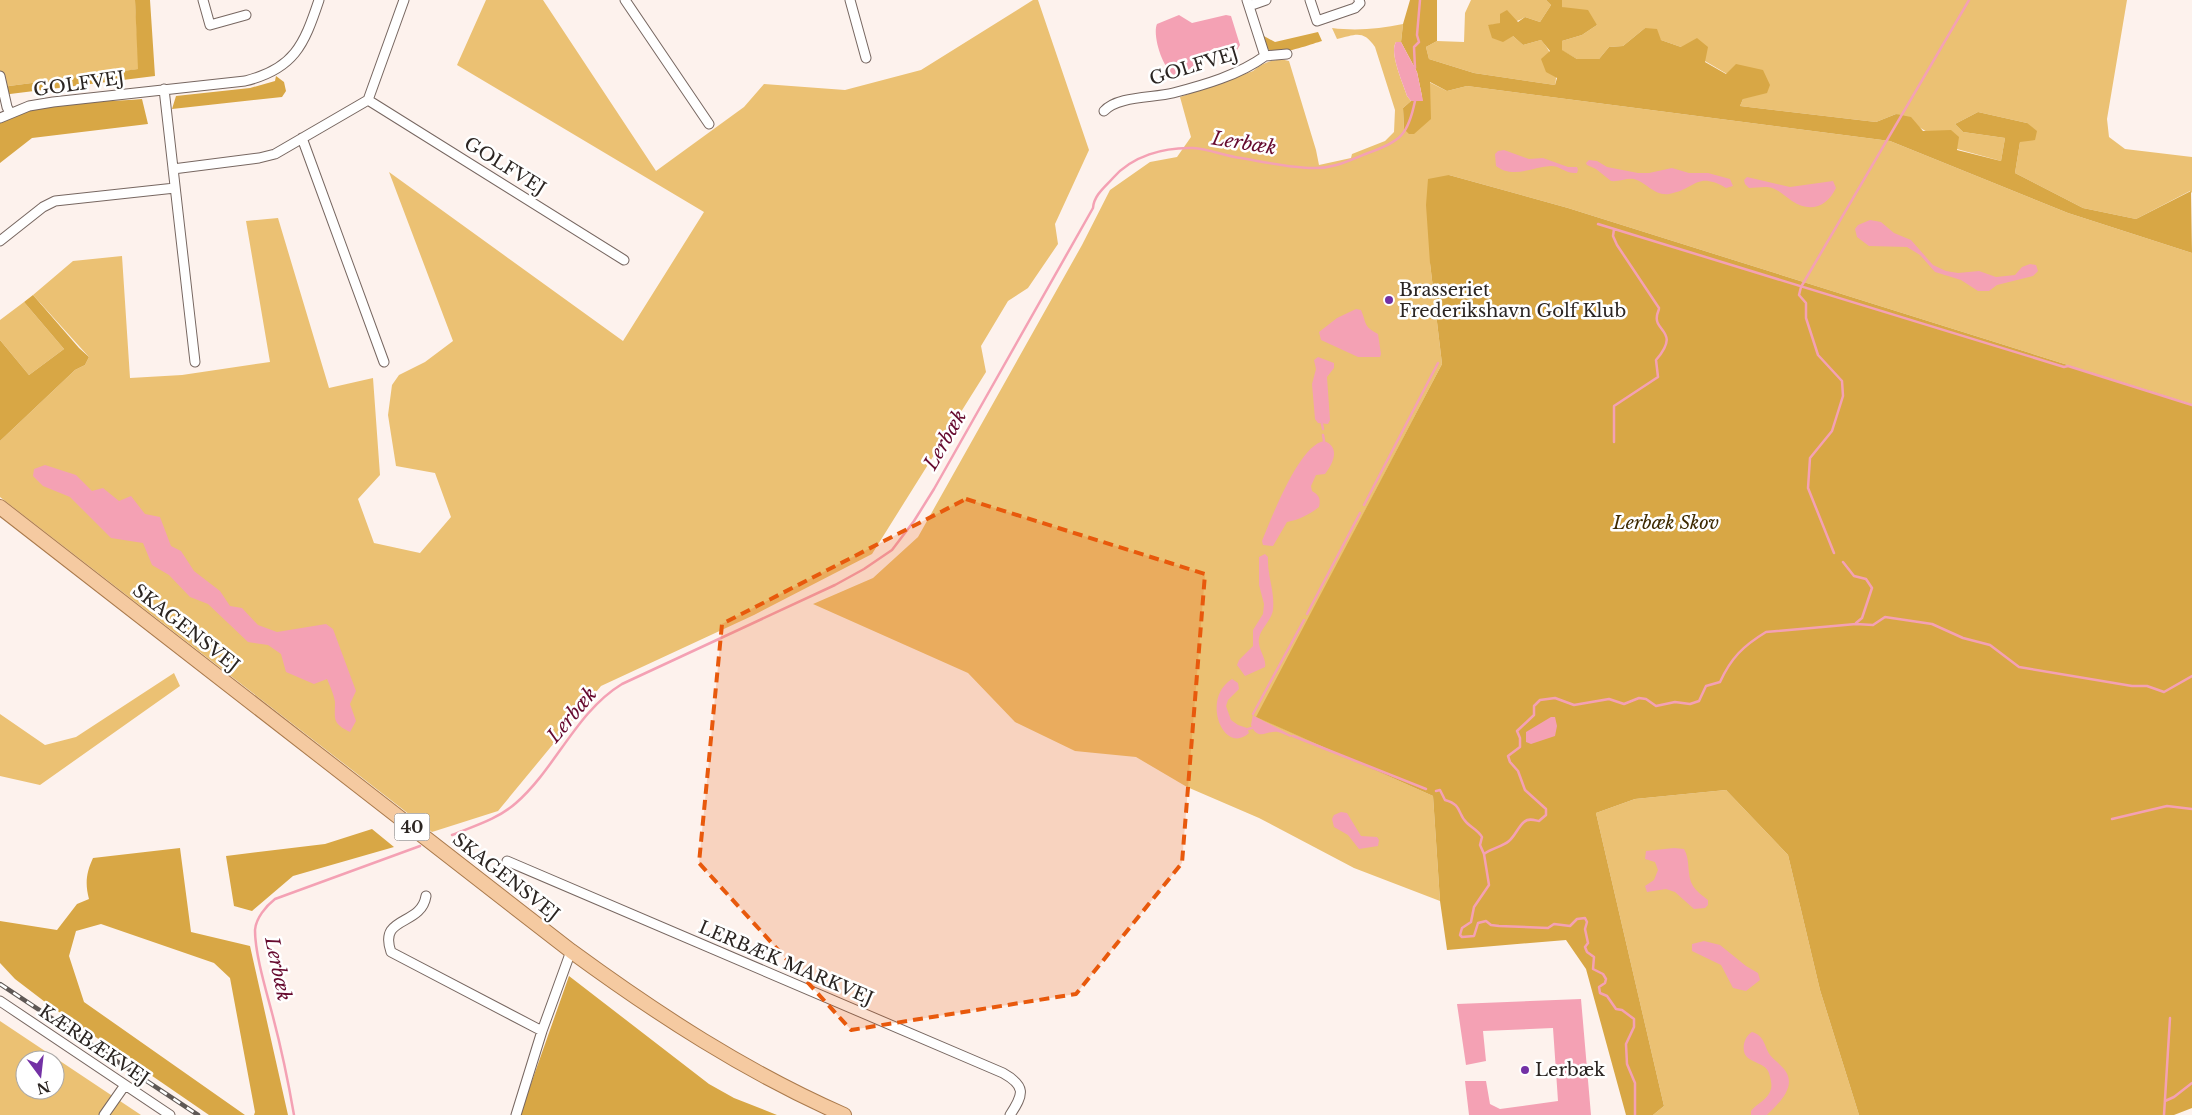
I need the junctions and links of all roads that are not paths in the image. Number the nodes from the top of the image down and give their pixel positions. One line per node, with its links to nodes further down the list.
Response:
1 (203, 0): 10 (street)
2 (319, 0): 15 (street, GOLFVEJ)
3 (404, 0): 16 (street)
4 (625, 0): 20 (street)
5 (850, 0): 13 (street)
6 (1266, 0): 9 (street, GOLFVEJ)
7 (1310, 0): 8 (street)
8 (1359, 0)
9 (1248, 3): 12 (street, GOLFVEJ)
10 (246, 15)
11 (1287, 54): 12 (street, GOLFVEJ)
12 (1265, 56): 17 (street, GOLFVEJ)
13 (866, 58)
14 (0, 76): 18 (street)
15 (164, 89): 18 (street, GOLFVEJ); 22 (street)
16 (368, 100): 21 (street); 25 (street, GOLFVEJ)
17 (1104, 111)
18 (10, 113): 19 (street, GOLFVEJ)
19 (0, 118)
20 (709, 124)
21 (302, 138): 22 (street); 27 (street)
22 (173, 169): 23 (street)
23 (175, 188): 24 (street); 26 (street)
24 (0, 241)
25 (624, 260)
26 (195, 362)
27 (384, 362)
28 (0, 507): 31 (main road, SKAGENSVEJ / 40)
29 (507, 861): 39 (street, LERBÆK MARKVEJ)
30 (426, 896): 33 (street)
31 (571, 951): 33 (street); 38 (main road, SKAGENSVEJ / 40)
32 (0, 1001): 34 (street, KÆRBÆKVEJ)
33 (542, 1031): 37 (street)
34 (125, 1085): 35 (street); 36 (street, KÆRBÆKVEJ)
35 (104, 1115)
36 (170, 1115)
37 (516, 1115)
38 (844, 1115)
39 (1010, 1115)

